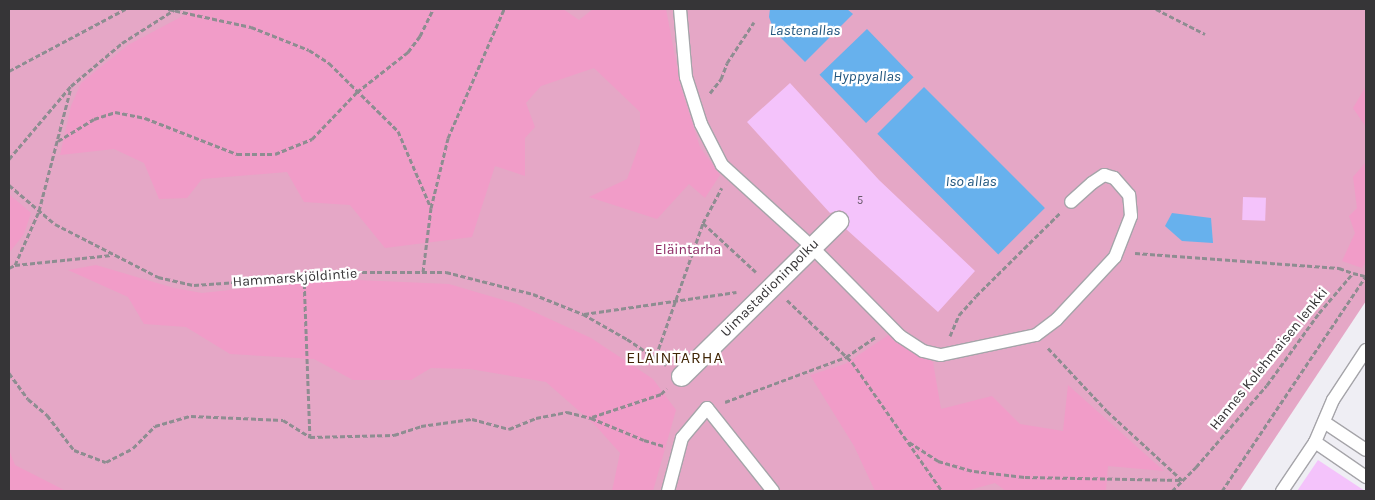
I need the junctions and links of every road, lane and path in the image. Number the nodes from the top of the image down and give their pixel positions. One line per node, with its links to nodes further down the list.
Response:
1 (125, 9): 10 (path)
2 (168, 9): 3 (path)
3 (174, 9): 11 (path); 12 (path)
4 (433, 9): 12 (path)
5 (504, 9): 19 (path)
6 (680, 9): 13 (lane)
7 (1156, 9): 9 (path)
8 (754, 22): 13 (path)
9 (1205, 34)
10 (9, 70)
11 (71, 86): 14 (path); 15 (path)
12 (357, 92): 14 (path); 19 (path)
13 (696, 110): 16 (lane)
14 (58, 141): 20 (path)
15 (9, 159)
16 (731, 173): 22 (path); 23 (lane)
17 (9, 185): 20 (path, Hammarskjöldintie)
18 (1071, 202): 24 (lane); 39 (path)
19 (431, 208): 28 (path)
20 (39, 211): 25 (path, Hammarskjöldintie); 26 (path)
21 (838, 220): 23 (street, Uimastadioninpolku)
22 (703, 223): 32 (path); 33 (path)
23 (812, 247): 32 (street, Uimastadioninpolku); 35 (lane)
24 (1119, 250): 29 (path); 36 (lane)
25 (112, 255): 26 (path); 30 (path, Hammarskjöldintie)
26 (16, 265): 27 (path)
27 (9, 268)
28 (423, 272): 30 (path, Hammarskjöldintie); 34 (path, Hammarskjöldintie)
29 (1353, 273): 31 (path); 53 (path, Hannes Kolehmaisen lenkki)
30 (304, 276): 47 (path)
31 (1366, 276): 58 (path)
32 (771, 286): 33 (path); 41 (path); 43 (street, Uimastadioninpolku)
33 (675, 302): 34 (path); 40 (path)
34 (583, 314): 37 (path, Hammarskjöldintie)
35 (890, 326): 39 (lane); 41 (path)
36 (1036, 335): 39 (lane); 53 (path)
37 (627, 338)
38 (1366, 350): 46 (lane)
39 (941, 355)
40 (656, 356)
41 (846, 357): 44 (path); 48 (path)
42 (9, 373): 47 (path)
43 (681, 376): 45 (path)
44 (707, 408): 50 (lane); 55 (lane)
45 (591, 418): 47 (path); 50 (path)
46 (1324, 422): 49 (lane); 51 (lane)
47 (310, 436)
48 (906, 440): 53 (path); 56 (path)
49 (1315, 442): 52 (lane); 59 (lane)
50 (679, 450): 54 (lane)
51 (1366, 450)
52 (1366, 477)
53 (1183, 480): 57 (path, Hannes Kolehmaisen lenkki)
54 (668, 491)
55 (773, 491)
56 (942, 491)
57 (1172, 491)
58 (1222, 491)
59 (1282, 491)

